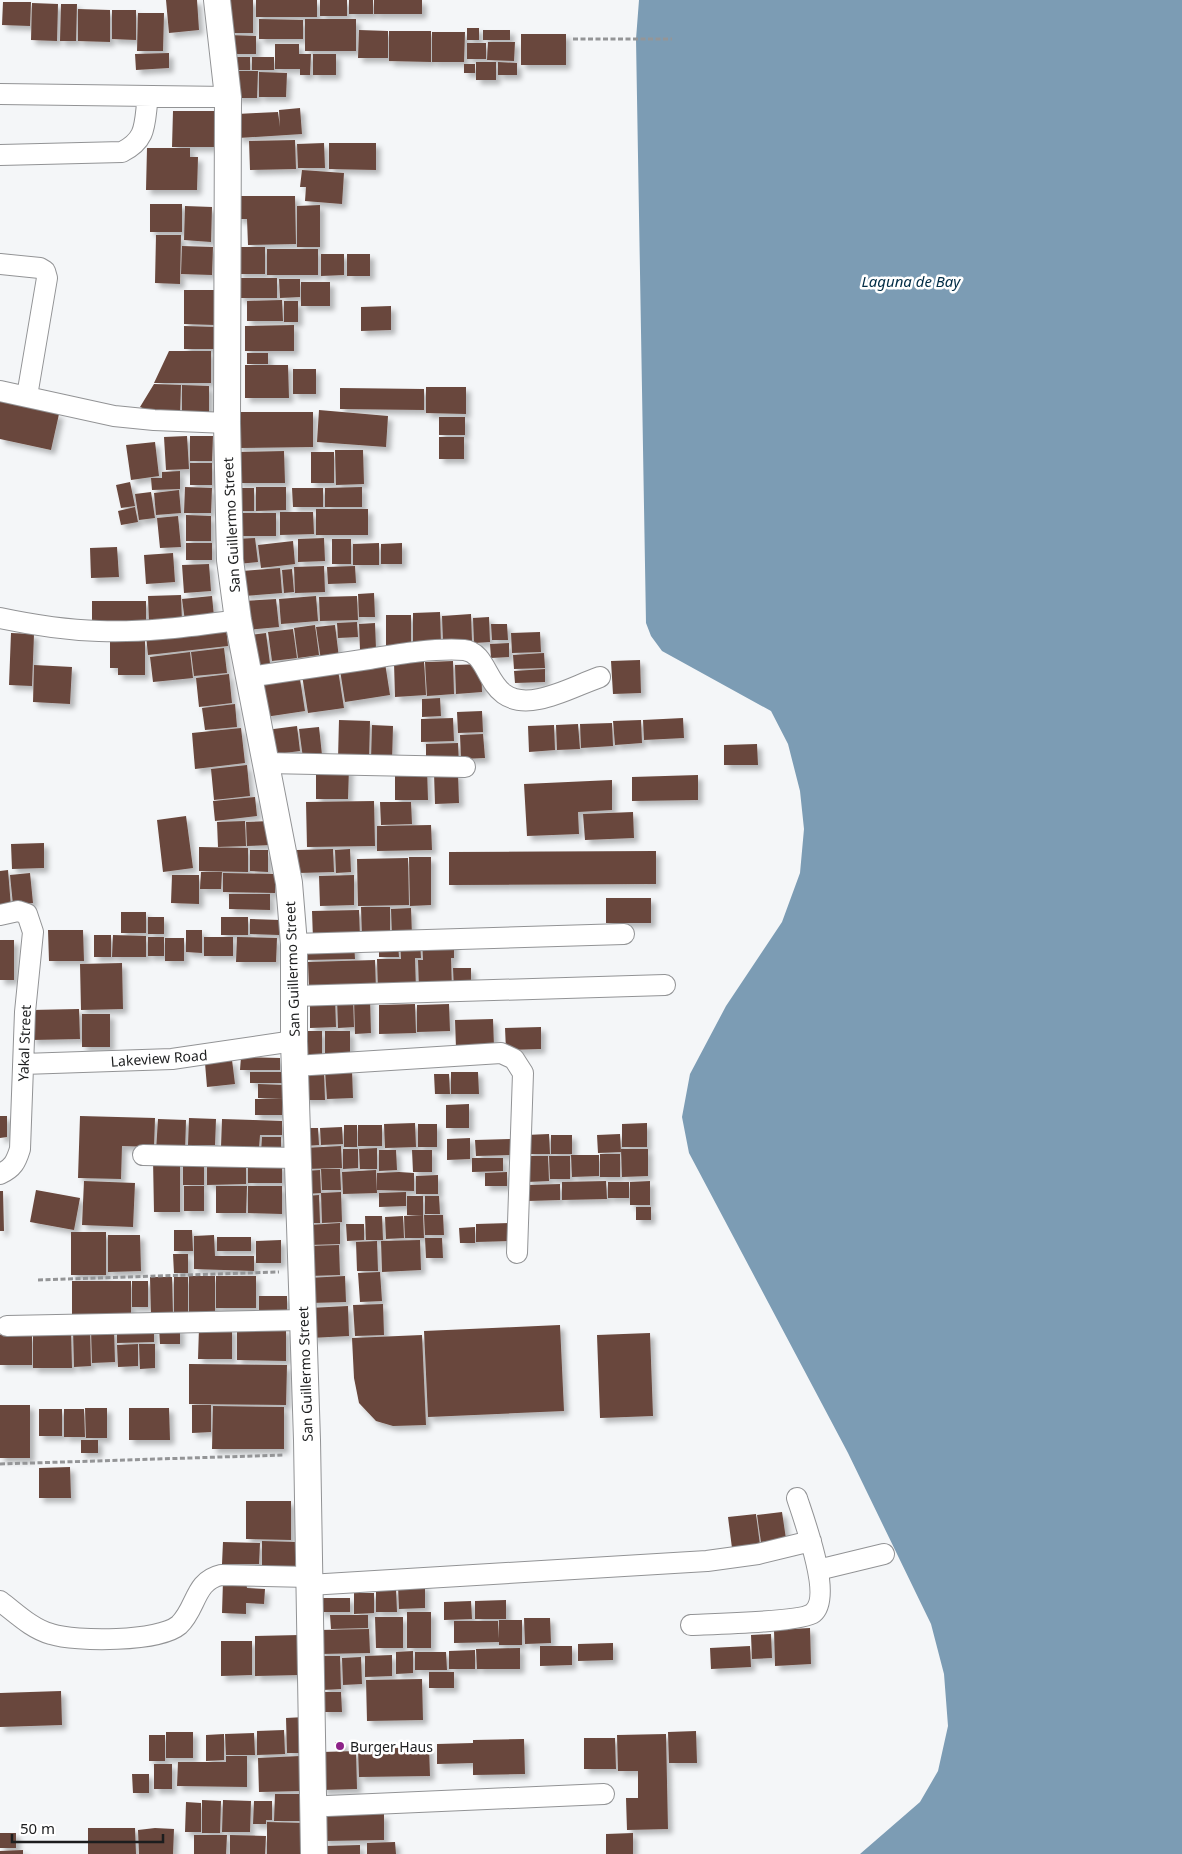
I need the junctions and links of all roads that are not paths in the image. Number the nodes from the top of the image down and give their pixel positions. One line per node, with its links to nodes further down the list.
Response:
1 (217, 0): 4 (main road, San Guillermo Street)
2 (0, 94): 3 (street)
3 (148, 96): 4 (street); 5 (street)
4 (228, 97): 9 (main road, San Guillermo Street)
5 (0, 155)
6 (0, 264): 8 (street)
7 (0, 391): 8 (street)
8 (27, 396): 9 (street)
9 (227, 423): 11 (main road, San Guillermo Street)
10 (0, 618): 11 (street)
11 (238, 620): 12 (main road, San Guillermo Street)
12 (249, 677): 13 (street); 14 (main road, San Guillermo Street)
13 (600, 677)
14 (266, 763): 15 (street); 18 (main road, San Guillermo Street)
15 (465, 767)
16 (0, 915): 22 (street, Yakal Street)
17 (624, 934): 18 (street)
18 (294, 944): 20 (main road, San Guillermo Street)
19 (665, 985): 20 (street)
20 (294, 996): 21 (main road, San Guillermo Street)
21 (295, 1054): 22 (street, Lakeview Road); 24 (main road, San Guillermo Street); 26 (street, Lakeview Road)
22 (23, 1064): 25 (street, Yakal Street)
23 (143, 1155): 24 (street)
24 (298, 1158): 27 (main road, San Guillermo Street)
25 (5, 1172)
26 (517, 1253)
27 (304, 1320): 28 (street); 33 (main road, San Guillermo Street)
28 (7, 1326)
29 (797, 1498): 30 (street)
30 (811, 1542): 32 (street); 33 (street)
31 (884, 1554): 32 (street)
32 (818, 1570): 35 (street)
33 (309, 1581): 34 (street); 38 (main road, San Guillermo Street)
34 (0, 1601)
35 (691, 1625)
36 (604, 1794): 37 (street)
37 (327, 1806)
38 (314, 1854)

